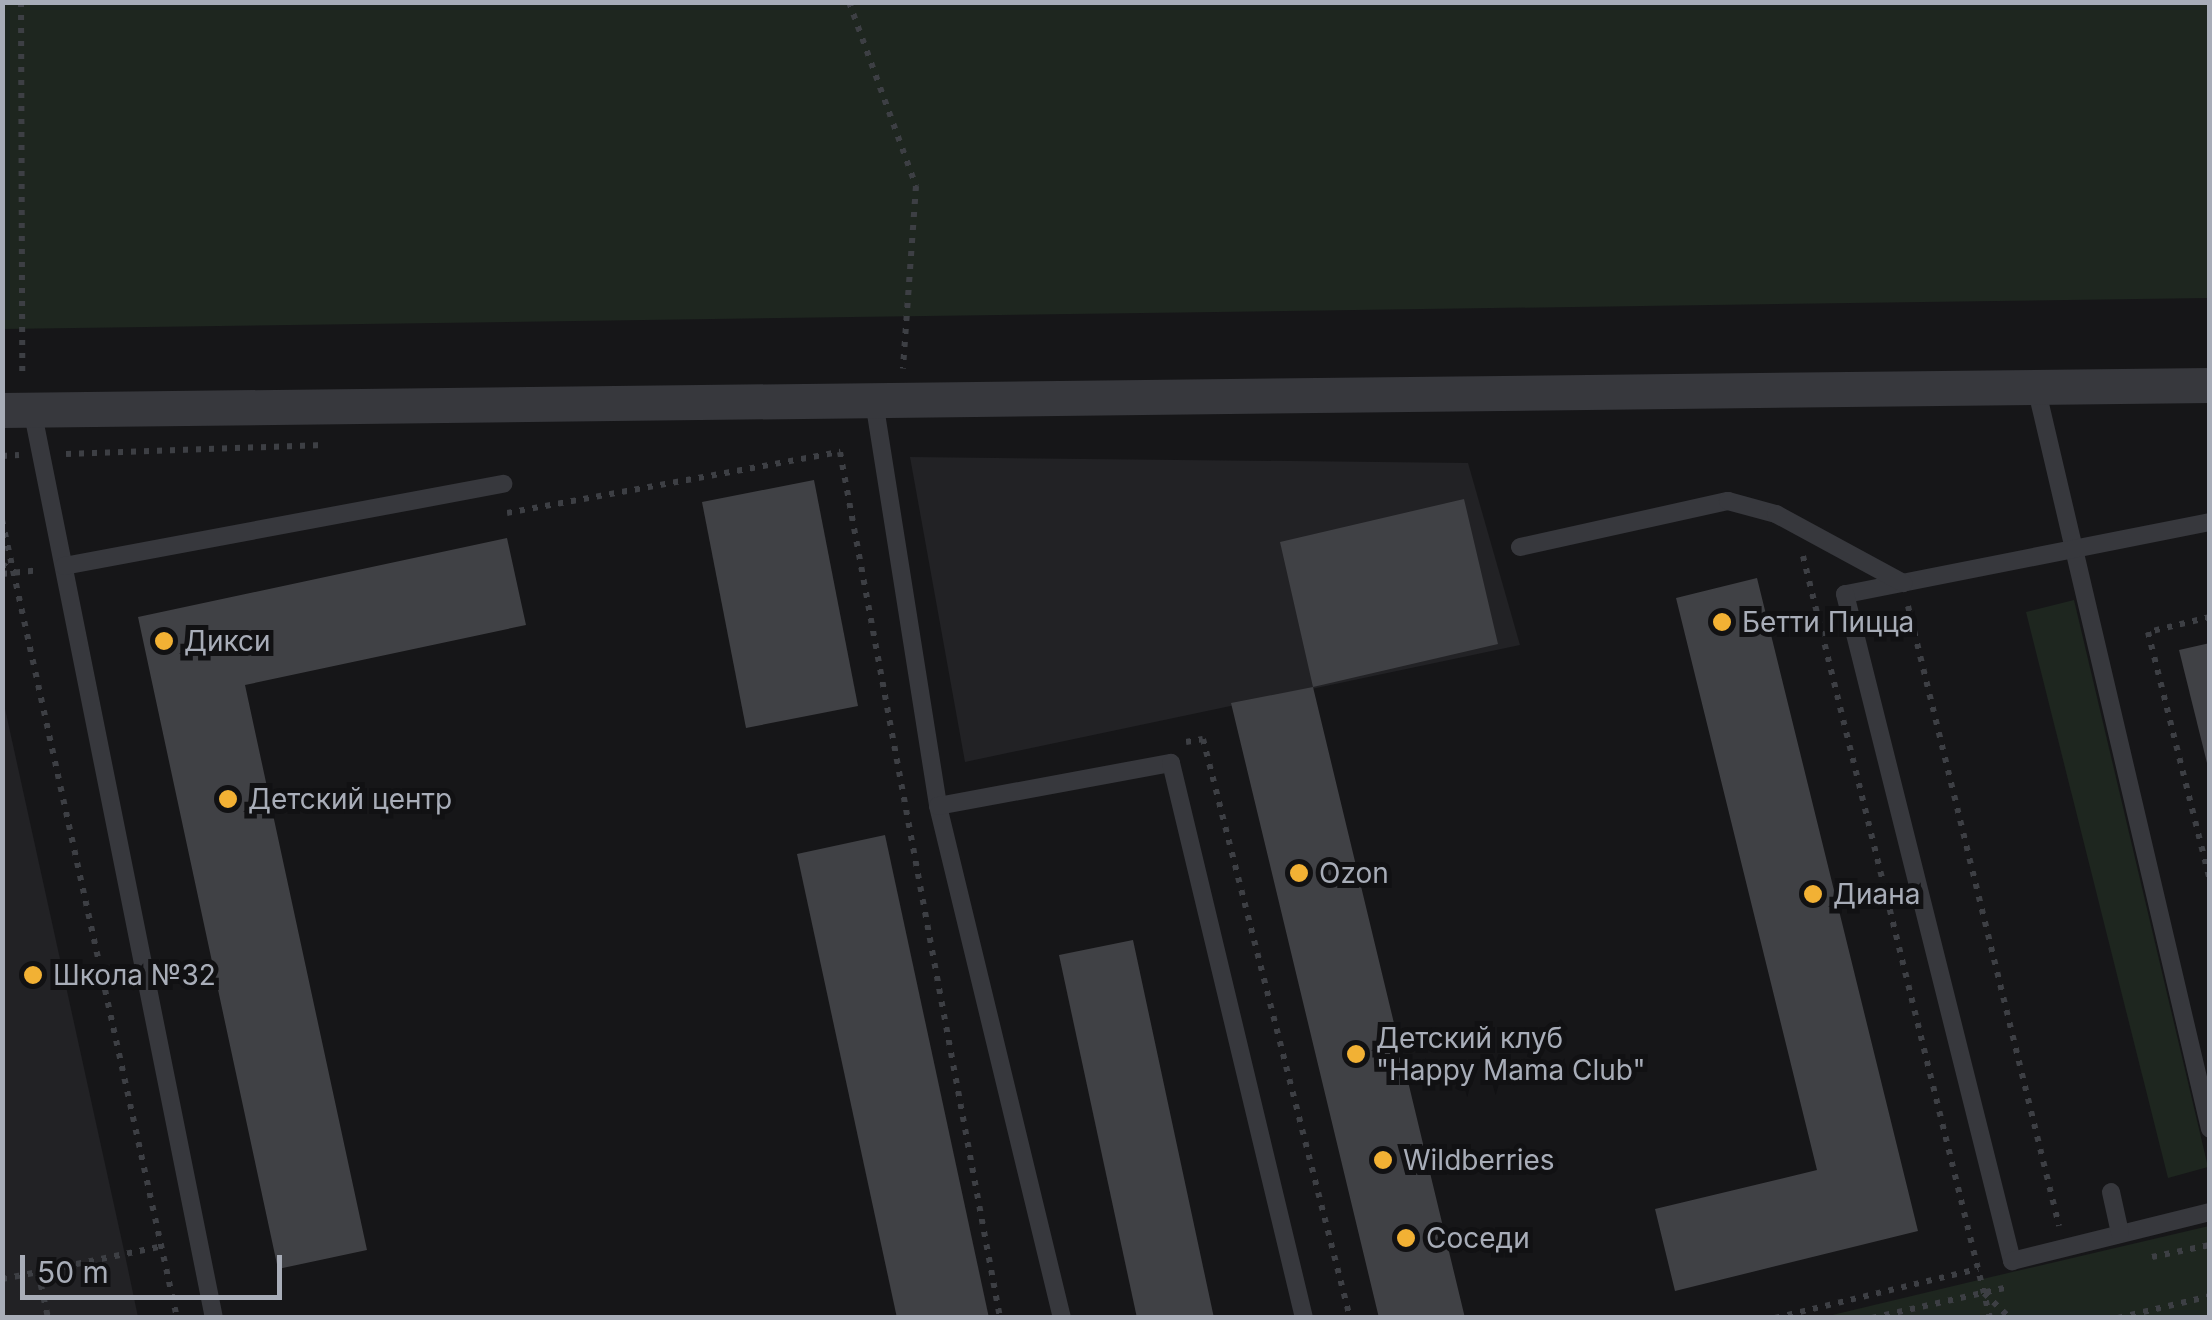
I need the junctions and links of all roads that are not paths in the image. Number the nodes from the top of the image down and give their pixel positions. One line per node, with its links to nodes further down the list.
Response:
1 (2210, 385): 2 (street)
2 (2036, 387): 3 (street); 8 (lane)
3 (874, 400): 4 (street); 11 (lane)
4 (19, 401): 9 (lane)
5 (503, 484): 9 (lane)
6 (2210, 522): 8 (lane)
7 (1520, 548): 10 (lane)
8 (2074, 549): 10 (lane); 12 (lane)
9 (64, 566): 16 (lane)
10 (1903, 582): 15 (lane)
11 (938, 806): 17 (lane); 18 (lane)
12 (2210, 1130)
13 (2111, 1192): 15 (lane)
14 (2210, 1212): 15 (lane)
15 (2120, 1234)
16 (214, 1318)
17 (1062, 1318)
18 (1304, 1318)

